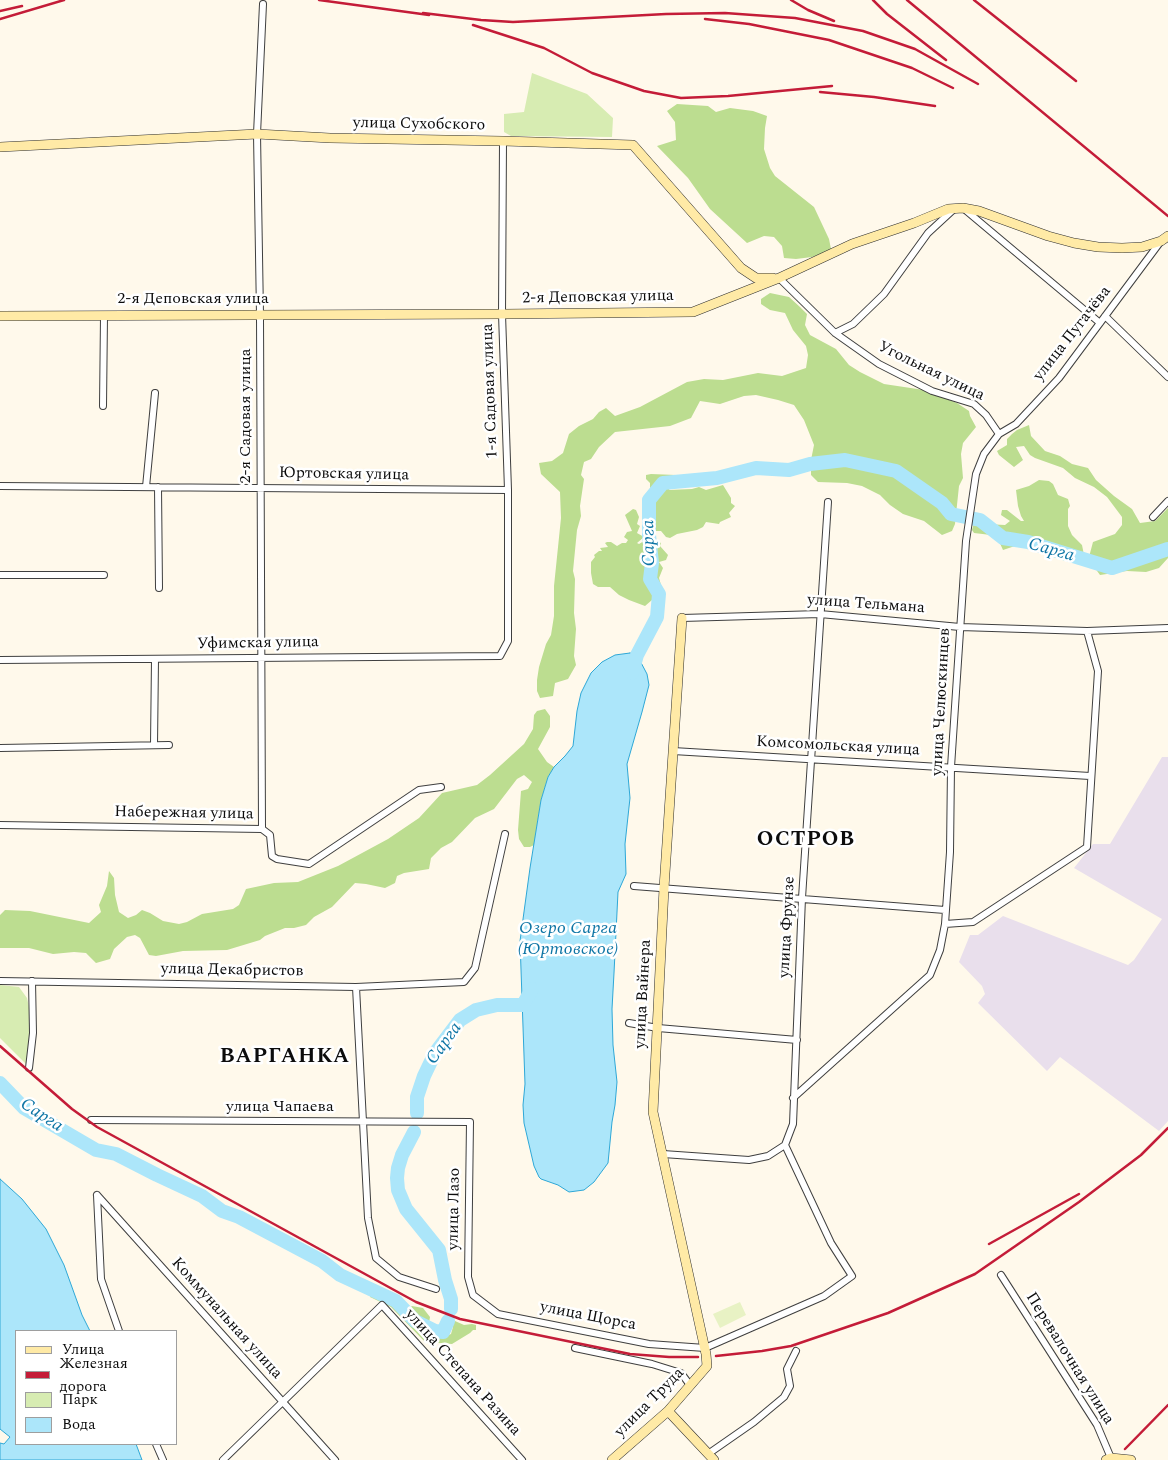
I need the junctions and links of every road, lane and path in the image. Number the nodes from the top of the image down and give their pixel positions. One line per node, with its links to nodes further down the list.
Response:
1 (263, 4): 2 (street, 2-я Садовая улица)
2 (257, 134): 3 (street, улица Сухобского); 4 (street, улица Сухобского); 9 (street, 2-я Садовая улица)
3 (503, 141): 7 (street, улица Сухобского); 8 (street, 1-я Садовая улица)
4 (0, 147)
5 (958, 208): 6 (street); 7 (street, 2-я Деповская улица); 13 (street); 14 (street)
6 (1164, 238): 12 (street, улица Пугачёва)
7 (779, 278): 8 (street, 2-я Деповская улица); 14 (street, Угольная улица)
8 (502, 314): 9 (street, 2-я Деповская улица); 23 (street, 1-я Садовая улица)
9 (260, 315): 11 (street, 2-я Деповская улица); 22 (street, 2-я Садовая улица)
10 (0, 316): 11 (street, 2-я Деповская улица)
11 (104, 316): 17 (street)
12 (1105, 316): 13 (street, улица Пугачёва); 15 (street)
13 (1100, 323): 18 (street, улица Пугачёва)
14 (835, 333): 18 (street, Угольная улица)
15 (1168, 377)
16 (154, 393): 20 (street)
17 (103, 406)
18 (999, 434): 32 (street, улица Челюскинцев)
19 (0, 486): 20 (street, Юртовская улица)
20 (146, 487): 21 (street, Юртовская улица)
21 (158, 487): 22 (street, Юртовская улица); 29 (street)
22 (262, 488): 23 (street, Юртовская улица); 36 (street, 2-я Садовая улица)
23 (508, 490): 35 (street, 1-я Садовая улица)
24 (1168, 501): 26 (street)
25 (828, 502): 30 (street, улица Фрунзе)
26 (1153, 517)
27 (0, 575): 28 (street)
28 (104, 575)
29 (159, 588)
30 (820, 614): 31 (street, улица Тельмана); 32 (street, улица Тельмана); 43 (street, улица Фрунзе)
31 (682, 618): 42 (street, улица Вайнера)
32 (960, 626): 34 (street, улица Тельмана); 44 (street, улица Челюскинцев)
33 (1168, 628): 34 (street, улица Тельмана)
34 (1087, 631): 45 (street)
35 (508, 641): 36 (street, Уфимская улица)
36 (262, 658): 37 (street, Уфимская улица); 48 (street, 2-я Садовая улица)
37 (155, 659): 38 (street, Уфимская улица); 39 (street)
38 (0, 660)
39 (154, 745): 40 (street); 41 (street)
40 (169, 745)
41 (0, 748)
42 (673, 751): 43 (street, Комсомольская улица); 51 (street, улица Вайнера)
43 (811, 759): 44 (street, Комсомольская улица); 52 (street, улица Фрунзе)
44 (951, 767): 45 (street, Комсомольская улица); 53 (street, улица Челюскинцев)
45 (1090, 776): 54 (street)
46 (441, 787): 48 (street, Набережная улица)
47 (0, 825): 48 (street, Набережная улица)
48 (262, 829)
49 (505, 834): 57 (street, улица Декабристов)
50 (634, 886): 51 (street)
51 (664, 888): 52 (street); 59 (street, улица Вайнера)
52 (802, 898): 53 (street); 60 (street, улица Фрунзе)
53 (944, 910): 54 (street, улица Челюскинцев)
54 (945, 924): 62 (street, улица Челюскинцев)
55 (0, 980): 56 (street, улица Декабристов)
56 (32, 981): 57 (street, улица Декабристов); 61 (street)
57 (356, 987): 64 (street)
58 (629, 1023): 59 (street)
59 (658, 1028): 60 (street); 67 (street, улица Вайнера)
60 (797, 1040): 62 (street, улица Фрунзе)
61 (29, 1068)
62 (793, 1098): 66 (street, улица Фрунзе)
63 (90, 1120): 64 (street, улица Чапаева)
64 (364, 1122): 65 (street, улица Чапаева); 69 (street)
65 (470, 1122): 70 (street, улица Лазо)
66 (785, 1145): 67 (street); 73 (street)
67 (663, 1154): 73 (street, улица Вайнера)
68 (1001, 1275): 81 (street, Перевалочная улица)
69 (436, 1289)
70 (473, 1295): 73 (street, улица Щорса)
71 (119, 1330): 77 (street, Коммунальная улица)
72 (575, 1348): 76 (street)
73 (705, 1348): 75 (street, улица Вайнера)
74 (796, 1351): 80 (street)
75 (707, 1366): 76 (street, улица Труда)
76 (690, 1386): 78 (street, улица Труда)
77 (282, 1402): 83 (street); 84 (street, Коммунальная улица); 85 (street, улица Степана Разина)
78 (668, 1411): 80 (street); 86 (street, улица Труда)
79 (156, 1445): 82 (street)
80 (711, 1457)
81 (1108, 1459): 87 (street)
82 (163, 1460)
83 (223, 1460)
84 (335, 1460)
85 (522, 1460)
86 (612, 1460)
87 (1131, 1460)

